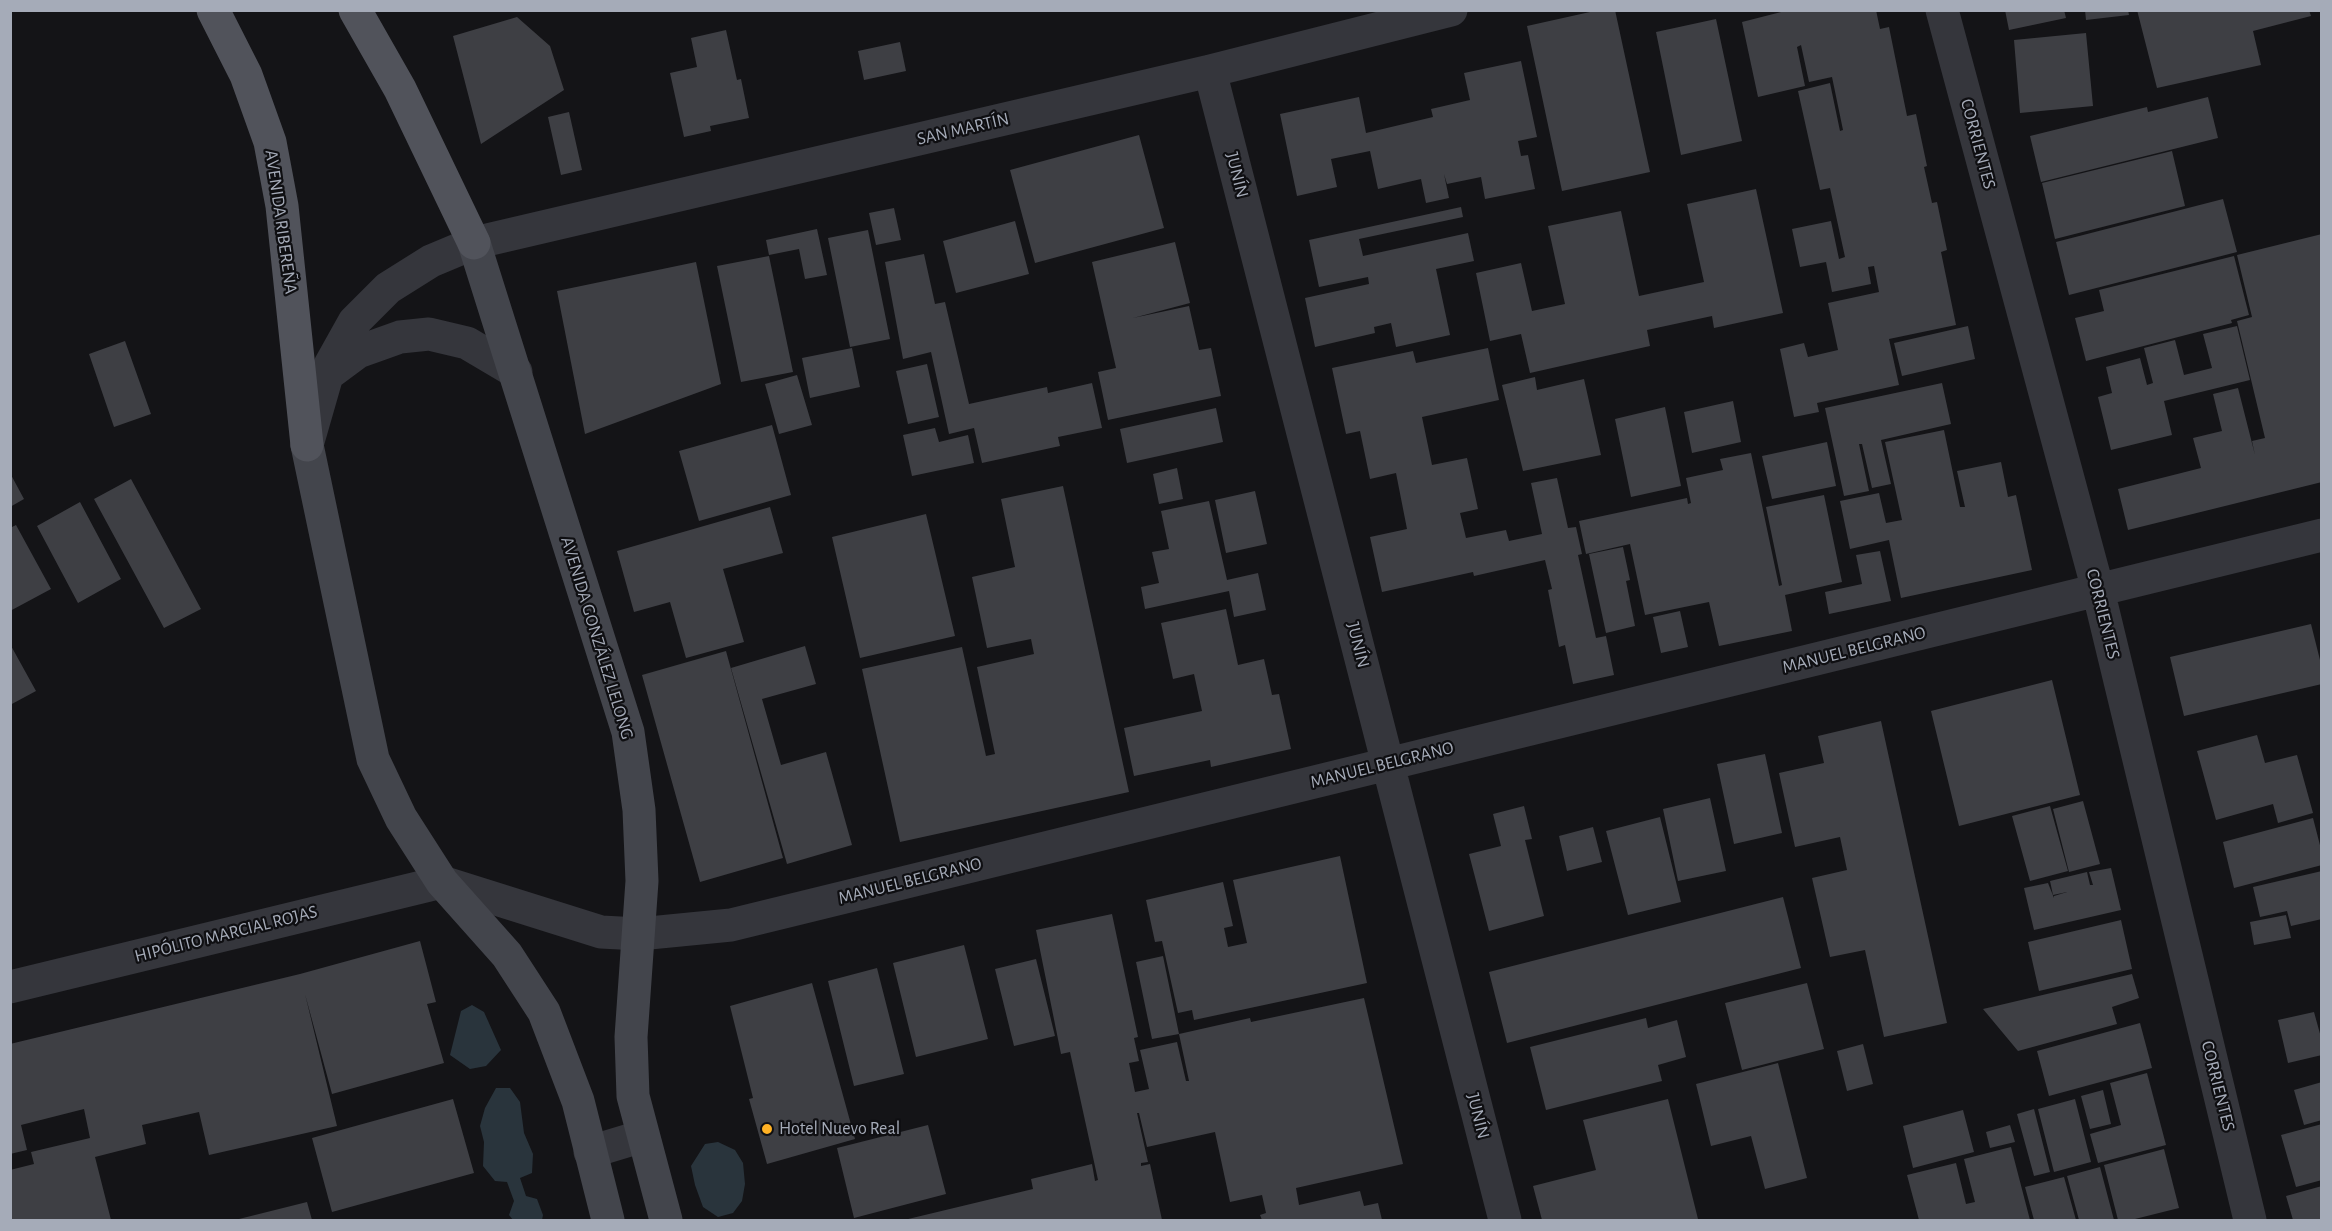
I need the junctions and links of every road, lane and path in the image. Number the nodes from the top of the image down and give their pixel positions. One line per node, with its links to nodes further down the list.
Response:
1 (213, 10): 9 (main road, AVENIDA RIBEREÑA)
2 (356, 10): 6 (main road)
3 (1451, 10): 5 (street, SAN MARTÍN)
4 (1942, 10): 11 (street, CORRIENTES)
5 (1210, 71): 6 (street, SAN MARTÍN); 12 (street, JUNÍN)
6 (474, 243): 7 (main road, AVENIDA GONZÁLEZ LELONG); 8 (street, SAN MARTÍN)
7 (516, 372): 8 (street); 14 (main road, AVENIDA GONZÁLEZ LELONG)
8 (327, 375): 9 (street, SAN MARTÍN)
9 (306, 445): 13 (main road)
10 (2322, 535): 11 (street, MANUEL BELGRANO)
11 (2098, 590): 12 (street, MANUEL BELGRANO); 21 (street, CORRIENTES)
12 (1389, 764): 14 (street, MANUEL BELGRANO); 20 (street, JUNÍN)
13 (442, 882): 14 (street, MANUEL BELGRANO); 15 (street, HIPÓLITO MARCIAL ROJAS); 17 (main road)
14 (639, 934): 16 (main road, AVENIDA GONZÁLEZ LELONG)
15 (10, 987)
16 (643, 1136): 17 (street); 19 (main road, AVENIDA GONZÁLEZ LELONG)
17 (590, 1152): 18 (main road)
18 (608, 1221)
19 (666, 1221)
20 (1504, 1221)
21 (2250, 1221)

